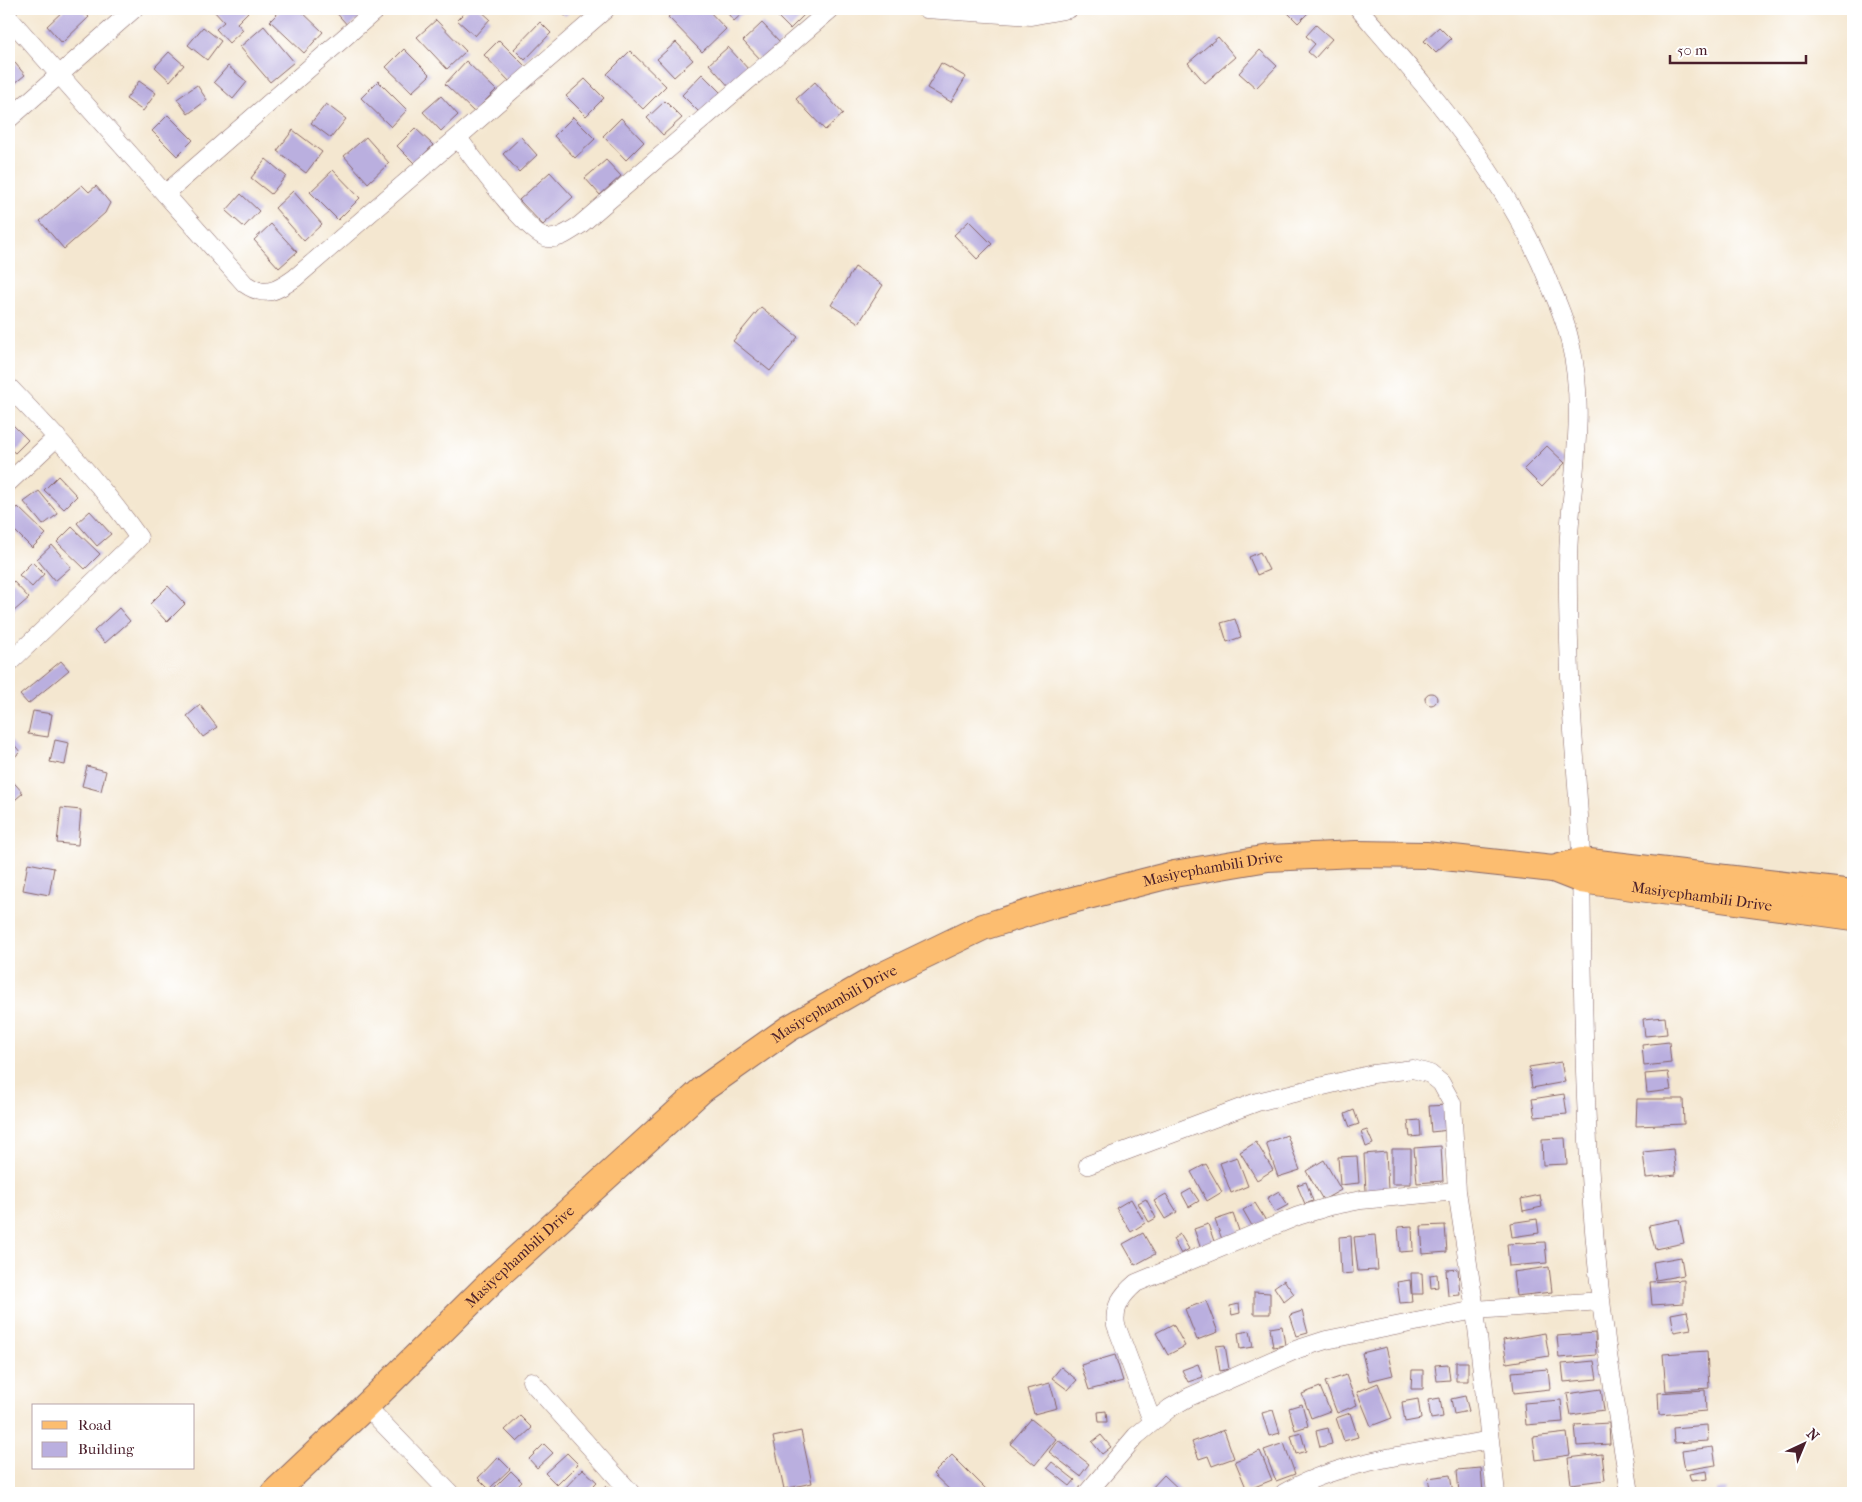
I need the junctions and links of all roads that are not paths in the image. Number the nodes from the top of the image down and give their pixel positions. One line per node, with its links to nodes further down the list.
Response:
1 (134, 9): 9 (street)
2 (377, 9): 12 (street)
3 (606, 9): 11 (street)
4 (831, 9): 11 (street)
5 (926, 9): 6 (street)
6 (1069, 9)
7 (1359, 9): 17 (street)
8 (9, 18): 9 (street)
9 (59, 74): 10 (street); 12 (street)
10 (9, 119)
11 (458, 138): 12 (street)
12 (165, 194)
13 (9, 387): 14 (street)
14 (57, 438): 15 (street); 16 (street)
15 (9, 482)
16 (9, 663)
17 (1581, 871): 18 (main road, Masiyephambili Drive); 19 (main road, Masiyephambili Drive); 22 (street); 25 (main road, Masiyephambili Drive)
18 (1853, 894)
19 (1853, 917)
20 (1088, 1165): 21 (street)
21 (1456, 1191): 23 (street); 26 (street)
22 (1601, 1301): 23 (street); 34 (street)
23 (1475, 1310): 26 (street); 27 (street)
24 (531, 1381): 30 (street)
25 (366, 1406): 28 (main road, Masiyephambili Drive); 29 (street)
26 (1152, 1421): 31 (street)
27 (1490, 1440): 32 (street); 33 (street)
28 (274, 1493)
29 (450, 1493)
30 (630, 1493)
31 (1087, 1493)
32 (1284, 1493)
33 (1496, 1493)
34 (1630, 1493)

